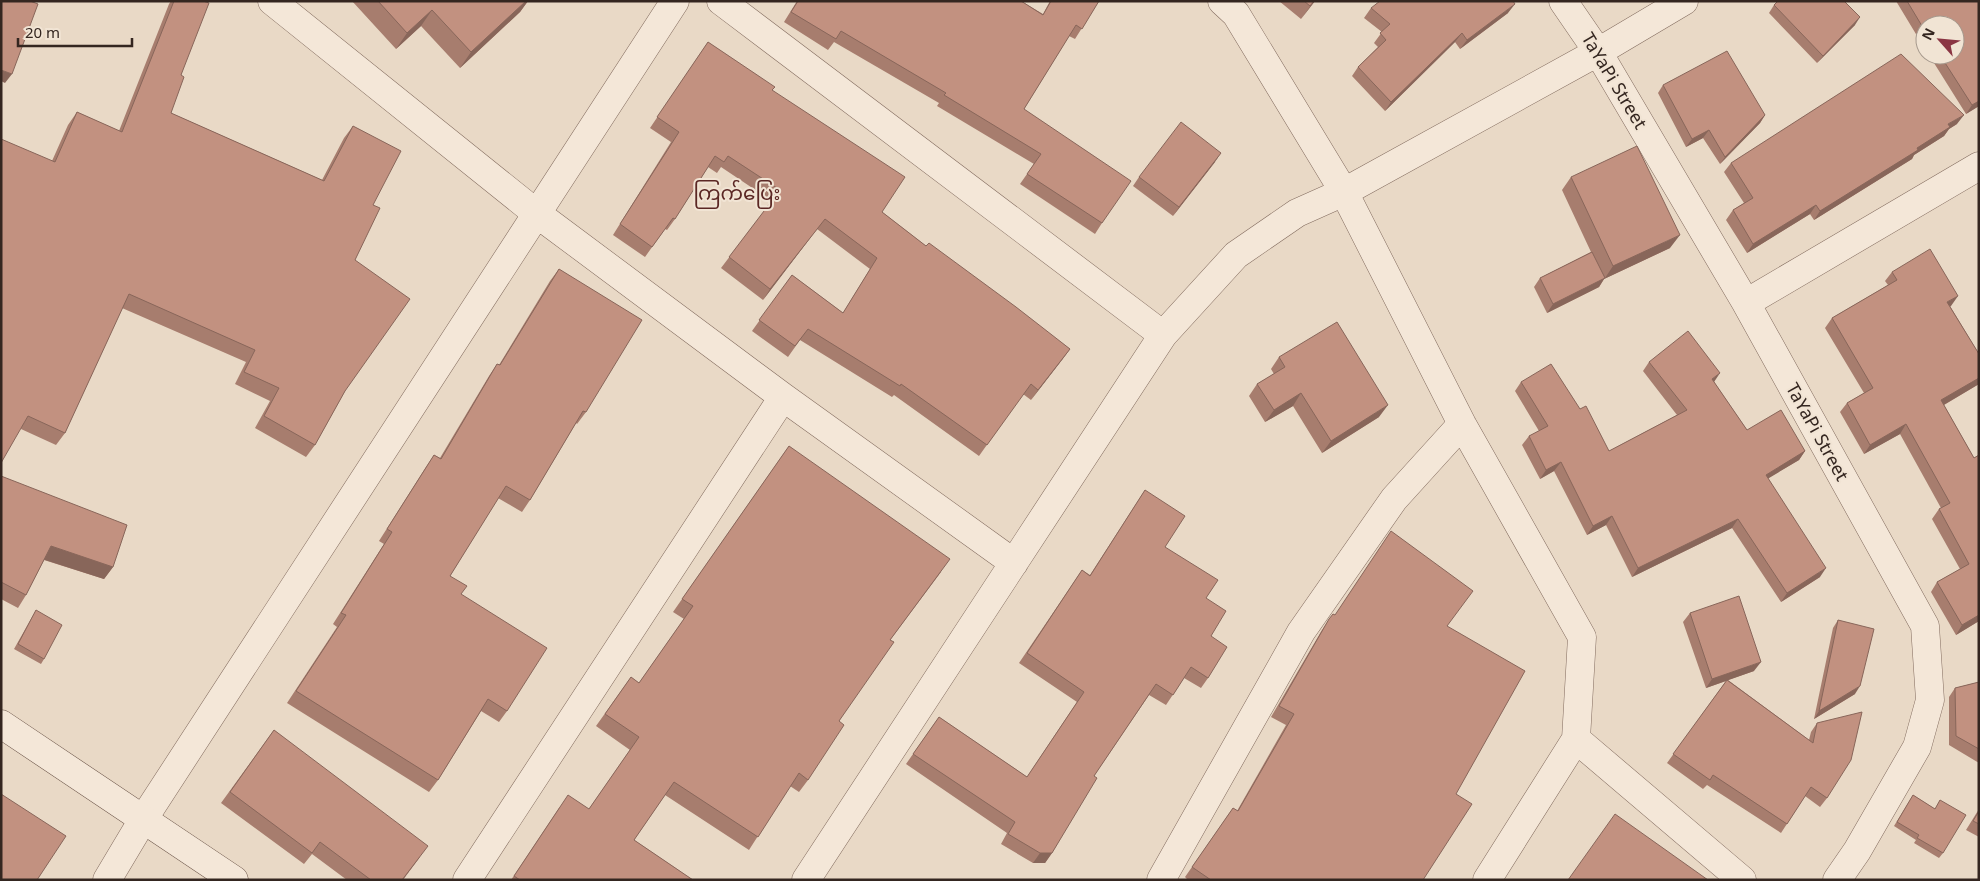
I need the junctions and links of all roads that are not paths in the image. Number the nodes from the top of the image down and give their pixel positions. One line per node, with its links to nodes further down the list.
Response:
1 (272, 1): 10 (street)
2 (676, 1): 10 (street)
3 (720, 1): 12 (street)
4 (1222, 1): 9 (street)
5 (1563, 1): 7 (street, TaYaPi Street)
6 (1684, 1): 7 (street)
7 (1598, 52): 9 (street); 11 (street, TaYaPi Street)
8 (1975, 176): 11 (street)
9 (1344, 192): 12 (street); 14 (street)
10 (536, 213): 13 (street); 18 (street)
11 (1746, 303): 26 (street, TaYaPi Street)
12 (1163, 335): 15 (street)
13 (783, 397): 15 (street); 21 (street)
14 (1462, 424): 17 (street); 23 (street)
15 (1014, 563): 22 (street)
16 (1, 724): 18 (street)
17 (1576, 739): 24 (street); 25 (street)
18 (144, 818): 19 (street); 20 (street)
19 (106, 880)
20 (234, 880)
21 (466, 880)
22 (806, 880)
23 (1161, 880)
24 (1487, 880)
25 (1742, 880)
26 (1837, 880)

